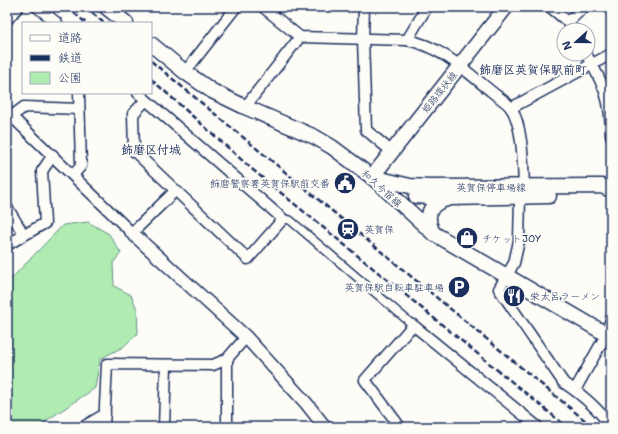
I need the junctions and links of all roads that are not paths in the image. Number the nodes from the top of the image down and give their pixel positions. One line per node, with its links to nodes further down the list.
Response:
1 (18, 7): 11 (street)
2 (37, 7): 12 (street)
3 (106, 7): 13 (main road)
4 (236, 7): 23 (street)
5 (263, 7): 16 (street)
6 (364, 7): 17 (street)
7 (427, 7): 18 (street)
8 (506, 7): 22 (main road, 姫路環状線)
9 (550, 7): 14 (street)
10 (584, 7): 15 (street)
11 (7, 20)
12 (56, 22)
13 (125, 22)
14 (566, 22)
15 (573, 22)
16 (300, 37): 17 (street); 26 (street)
17 (363, 39): 18 (street); 32 (street)
18 (407, 40): 22 (street)
19 (152, 45): 23 (main road, 和久今宿線)
20 (611, 54): 21 (street)
21 (592, 64): 27 (street); 30 (street)
22 (460, 66): 27 (street); 32 (main road, 姫路環状線)
23 (185, 72): 26 (main road, 和久今宿線)
24 (79, 94): 28 (street)
25 (142, 96): 37 (street); 41 (street)
26 (245, 107): 35 (main road, 和久今宿線)
27 (511, 108): 38 (street)
28 (79, 109): 29 (street); 34 (street)
29 (10, 114): 33 (street)
30 (611, 116): 31 (street)
31 (611, 136)
32 (391, 151): 35 (main road, 姫路環状線)
33 (53, 155): 34 (street); 44 (street)
34 (74, 174): 42 (street)
35 (376, 182): 38 (main road, 英賀保停車場線); 39 (main road, 英賀保停車場線); 43 (main road, 和久今宿線)
36 (611, 190): 38 (main road, 英賀保停車場線)
37 (175, 191): 41 (street); 42 (street)
38 (522, 192): 39 (main road, 英賀保停車場線); 46 (street)
39 (449, 198): 43 (main road)
40 (7, 207): 44 (street)
41 (283, 219): 48 (street)
42 (132, 232): 50 (street)
43 (433, 233): 46 (main road, 和久今宿線)
44 (24, 235): 45 (street)
45 (7, 245)
46 (506, 276): 49 (main road, 和久今宿線); 53 (street)
47 (611, 319): 49 (street)
48 (413, 325): 55 (street); 61 (street)
49 (608, 336): 53 (street)
50 (246, 337): 51 (street); 60 (street)
51 (227, 359): 52 (street); 59 (street)
52 (166, 366): 54 (street); 58 (street)
53 (575, 390): 62 (street)
54 (105, 414): 56 (street); 57 (street)
55 (531, 425)
56 (83, 427)
57 (104, 427)
58 (164, 427)
59 (227, 427)
60 (325, 427)
61 (400, 427)
62 (611, 427)

